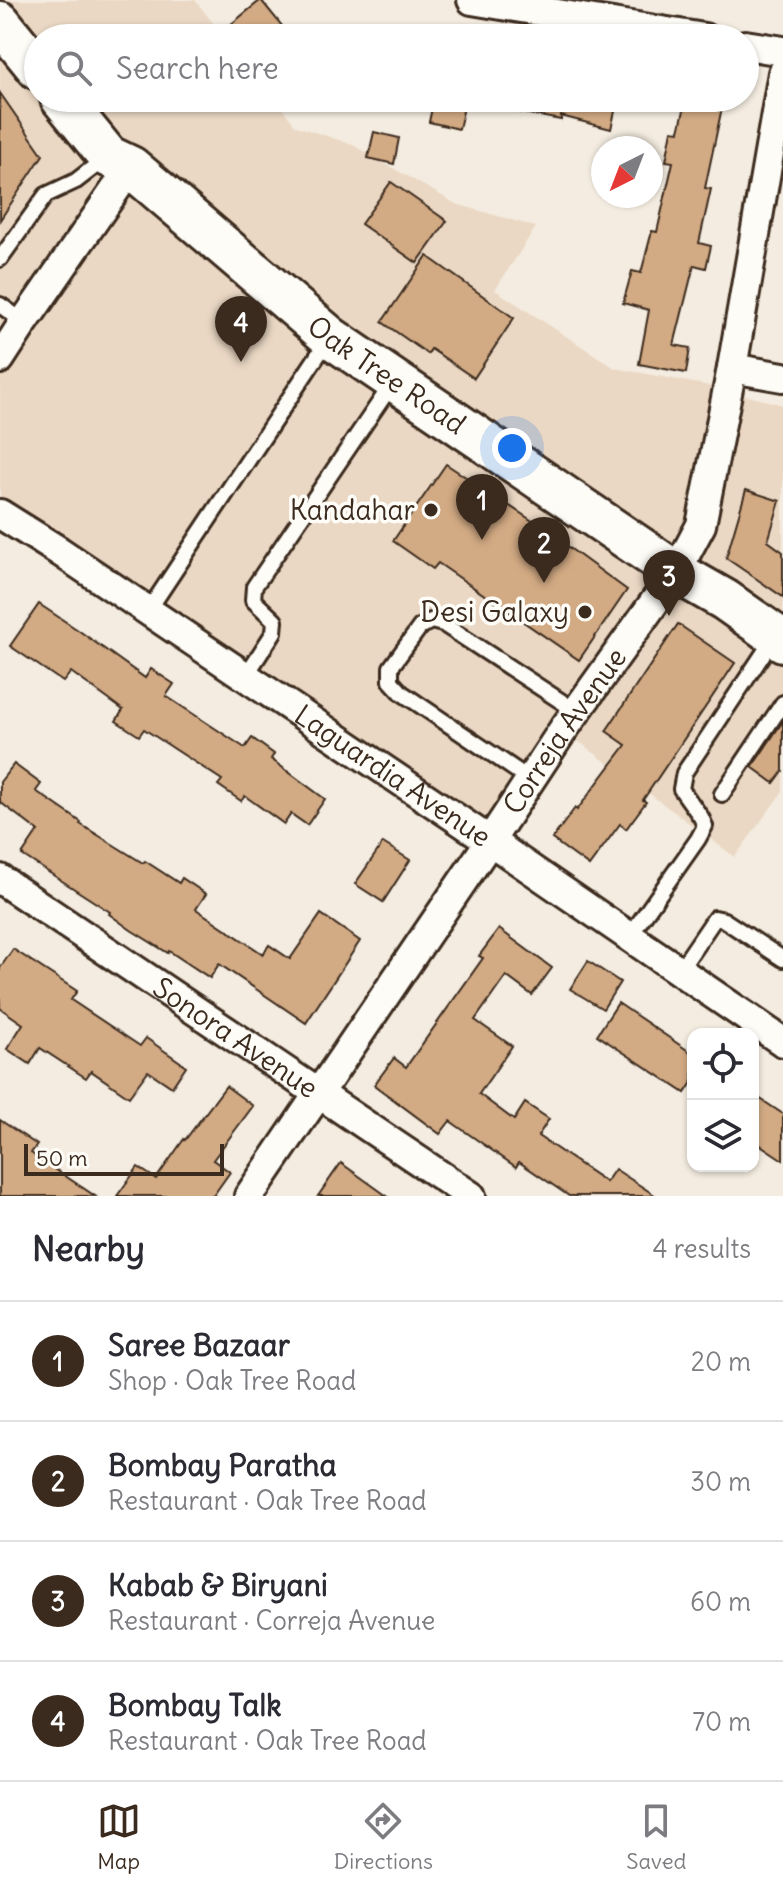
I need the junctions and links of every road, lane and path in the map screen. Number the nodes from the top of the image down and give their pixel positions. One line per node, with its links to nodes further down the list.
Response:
1 (472, 0): 3 (street)
2 (0, 22): 6 (street)
3 (619, 24)
4 (759, 47): 5 (street)
5 (783, 51)
6 (24, 52)
7 (783, 73): 15 (street, Correja Avenue)
8 (74, 112): 9 (street, Oak Tree Road)
9 (119, 162): 10 (lane); 12 (street); 13 (street, Oak Tree Road)
10 (0, 259)
11 (0, 305): 12 (lane)
12 (24, 322): 14 (street)
13 (330, 337): 17 (street, Oak Tree Road); 20 (lane)
14 (0, 359)
15 (732, 368): 16 (street); 19 (street, Correja Avenue)
16 (783, 377)
17 (395, 380): 19 (street, Oak Tree Road); 22 (lane)
18 (0, 514): 20 (street, Laguardia Avenue)
19 (676, 572): 21 (street, Oak Tree Road); 24 (street, Correja Avenue)
20 (148, 611): 22 (street, Laguardia Avenue)
21 (779, 639): 29 (lane)
22 (245, 677): 27 (street, Laguardia Avenue)
23 (783, 703): 26 (lane)
24 (576, 711): 25 (street, Correja Avenue); 25 (lane)
25 (529, 779): 27 (street, Correja Avenue)
26 (722, 794)
27 (490, 841): 29 (street, Laguardia Avenue); 33 (street, Correja Avenue)
28 (0, 879): 33 (street, Sonora Avenue)
29 (629, 937): 31 (street, Laguardia Avenue)
30 (783, 959): 31 (lane)
31 (679, 971): 32 (street, Laguardia Avenue)
32 (783, 1042)
33 (318, 1093): 34 (street, Correja Avenue); 35 (street, Sonora Avenue)
34 (249, 1196)
35 (471, 1196)

